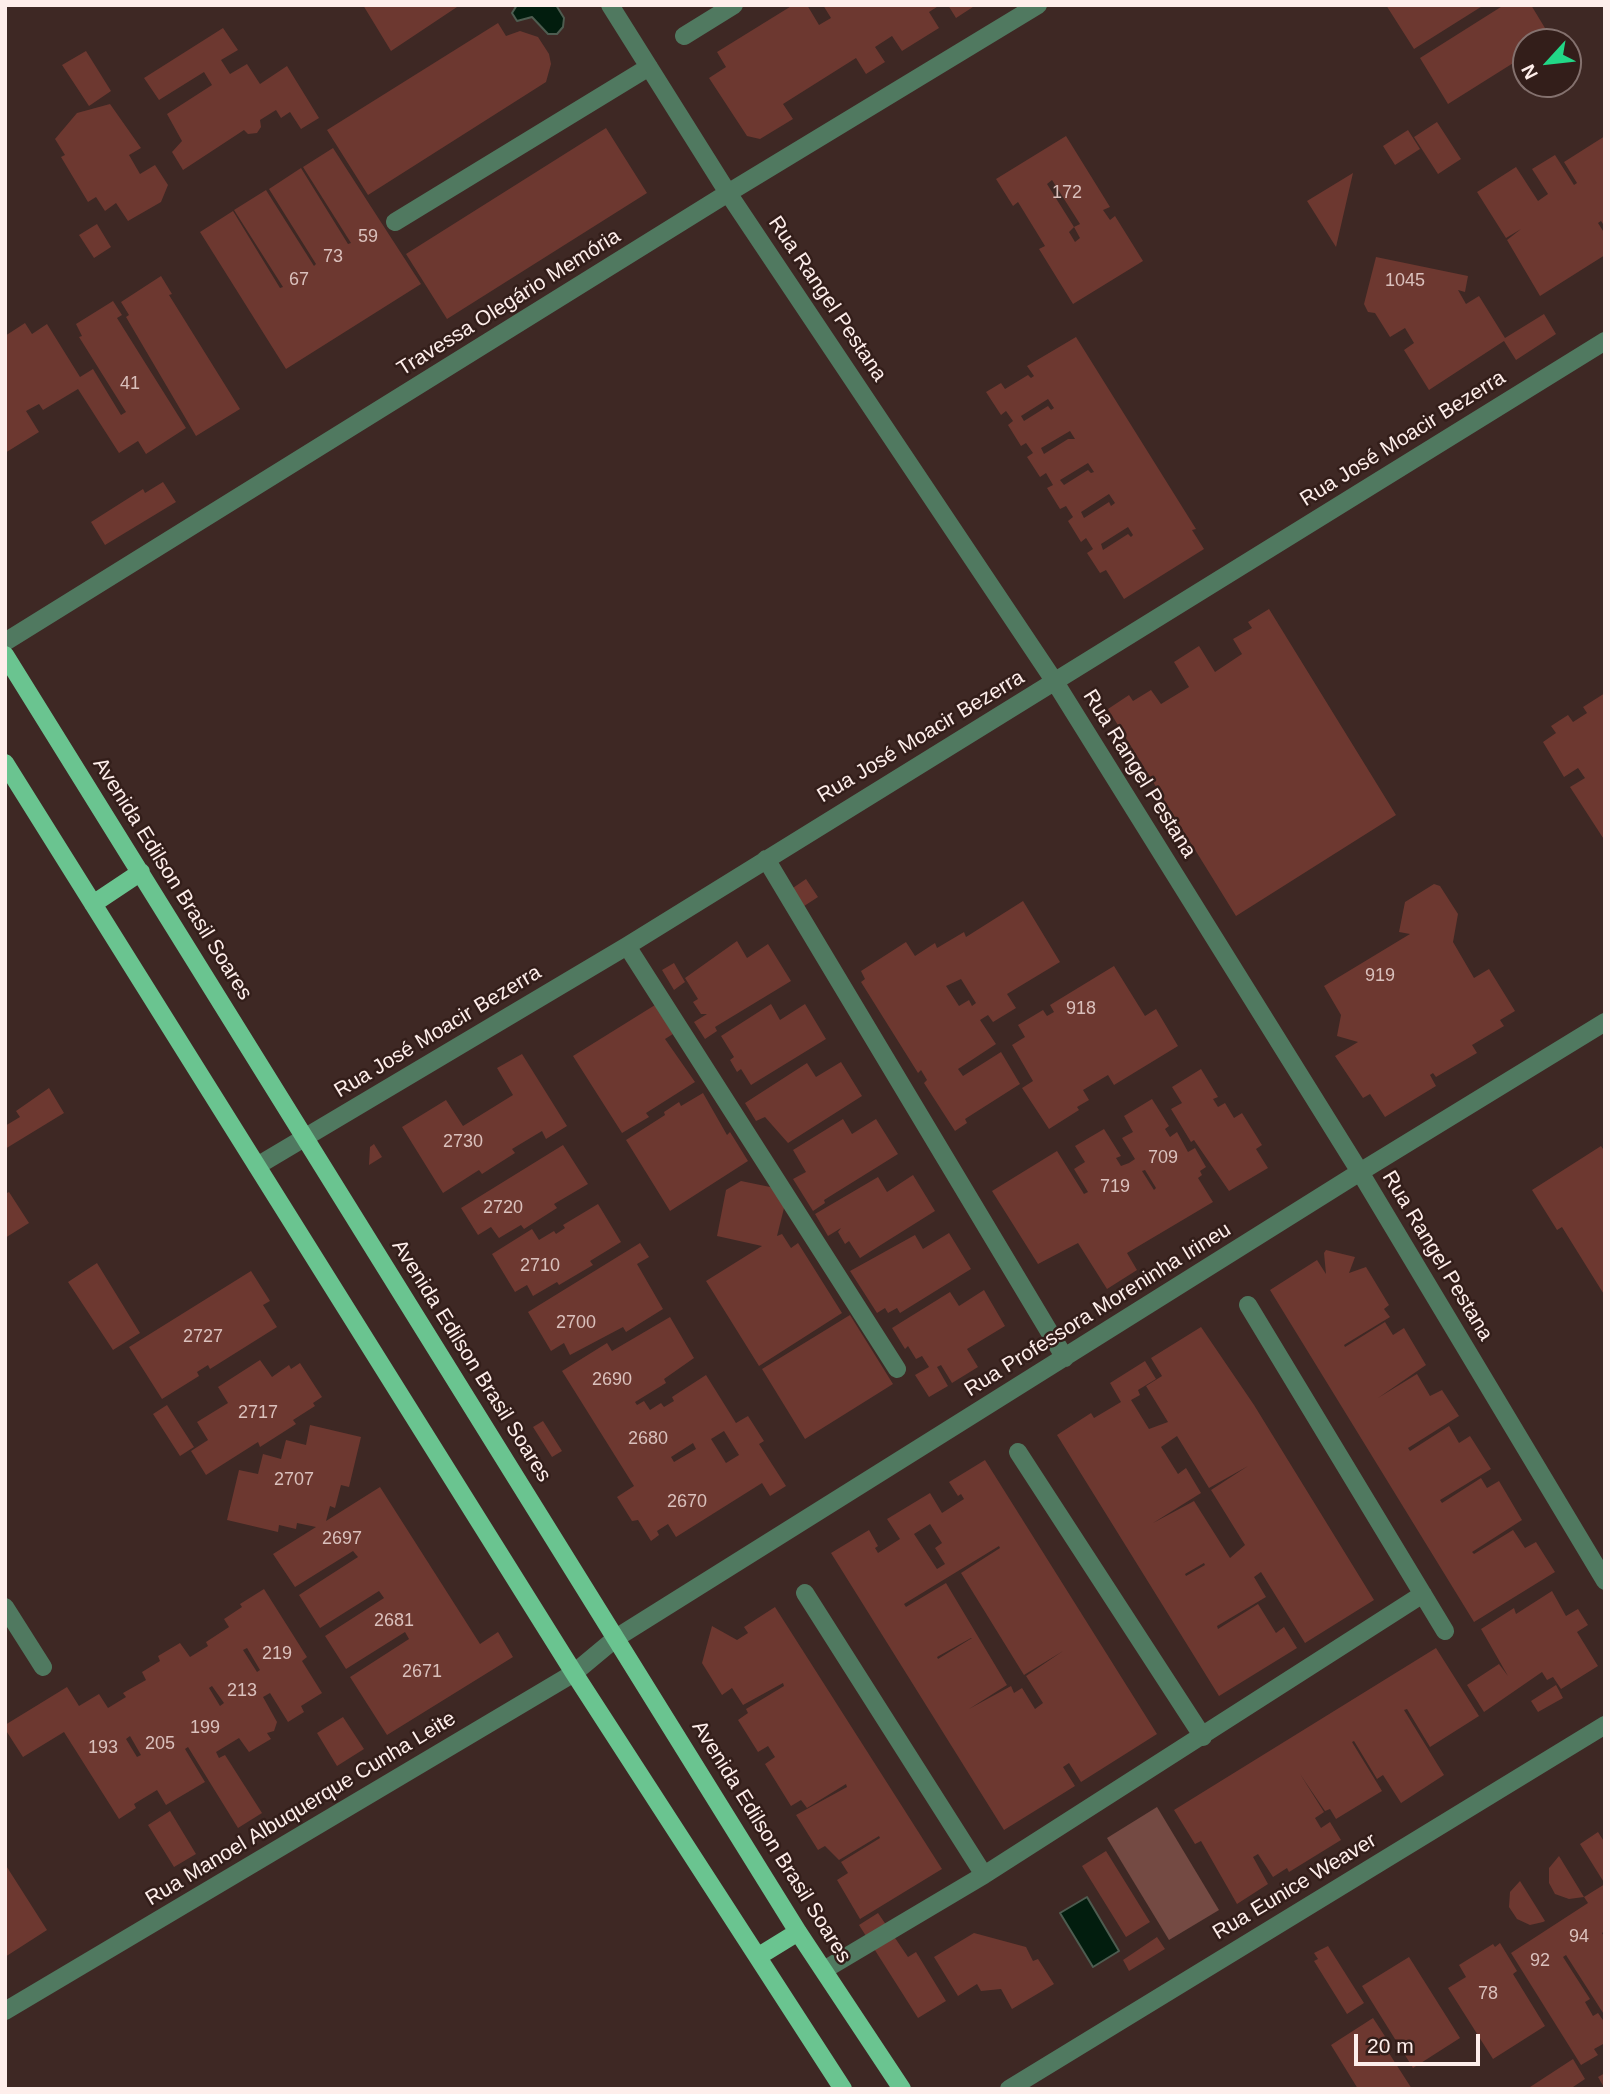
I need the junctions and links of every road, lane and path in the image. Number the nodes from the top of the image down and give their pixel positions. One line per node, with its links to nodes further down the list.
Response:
1 (610, 5): 5 (street, Rua Rangel Pestana)
2 (734, 5): 4 (street)
3 (1038, 5): 6 (street, Travessa Olegário Memória)
4 (684, 36)
5 (649, 67): 6 (street, Rua Rangel Pestana); 7 (street)
6 (728, 193): 9 (street, Travessa Olegário Memória); 11 (street, Rua Rangel Pestana)
7 (395, 222)
8 (1605, 341): 11 (street, Rua José Moacir Bezerra)
9 (5, 642)
10 (5, 655): 14 (main road, Avenida Edilson Brasil Soares)
11 (1055, 682): 13 (street, Rua José Moacir Bezerra); 20 (street, Rua Rangel Pestana)
12 (5, 763): 15 (main road)
13 (766, 859): 16 (street, Rua José Moacir Bezerra); 22 (street)
14 (142, 872): 15 (main road); 18 (main road, Avenida Edilson Brasil Soares)
15 (93, 904): 19 (main road)
16 (628, 946): 18 (street, Rua José Moacir Bezerra); 23 (street)
17 (1605, 1022): 20 (street, Rua Professora Moreninha Irineu)
18 (304, 1137): 19 (street, Rua José Moacir Bezerra); 30 (main road, Avenida Edilson Brasil Soares)
19 (257, 1166): 32 (main road)
20 (1360, 1172): 22 (street, Rua Professora Moreninha Irineu); 25 (street, Rua Rangel Pestana)
21 (1248, 1305): 27 (street)
22 (1065, 1358): 30 (street, Rua Professora Moreninha Irineu)
23 (897, 1369)
24 (1018, 1452): 34 (street)
25 (1605, 1581)
26 (805, 1594): 35 (street)
27 (1423, 1594): 29 (street); 34 (street)
28 (5, 1607): 31 (street)
29 (1445, 1631)
30 (616, 1638): 32 (street, Rua Manoel Albuquerque Cunha Leite); 36 (main road, Avenida Edilson Brasil Soares)
31 (43, 1667)
32 (574, 1673): 37 (main road); 39 (street, Rua Manoel Albuquerque Cunha Leite)
33 (1605, 1725): 42 (street, Rua Eunice Weaver)
34 (1203, 1737): 35 (street)
35 (984, 1875): 38 (street)
36 (798, 1932): 37 (main road); 38 (main road, Avenida Edilson Brasil Soares)
37 (758, 1956): 40 (main road)
38 (824, 1970): 41 (main road, Avenida Edilson Brasil Soares)
39 (5, 2011)
40 (843, 2089)
41 (902, 2089)
42 (1009, 2089)

